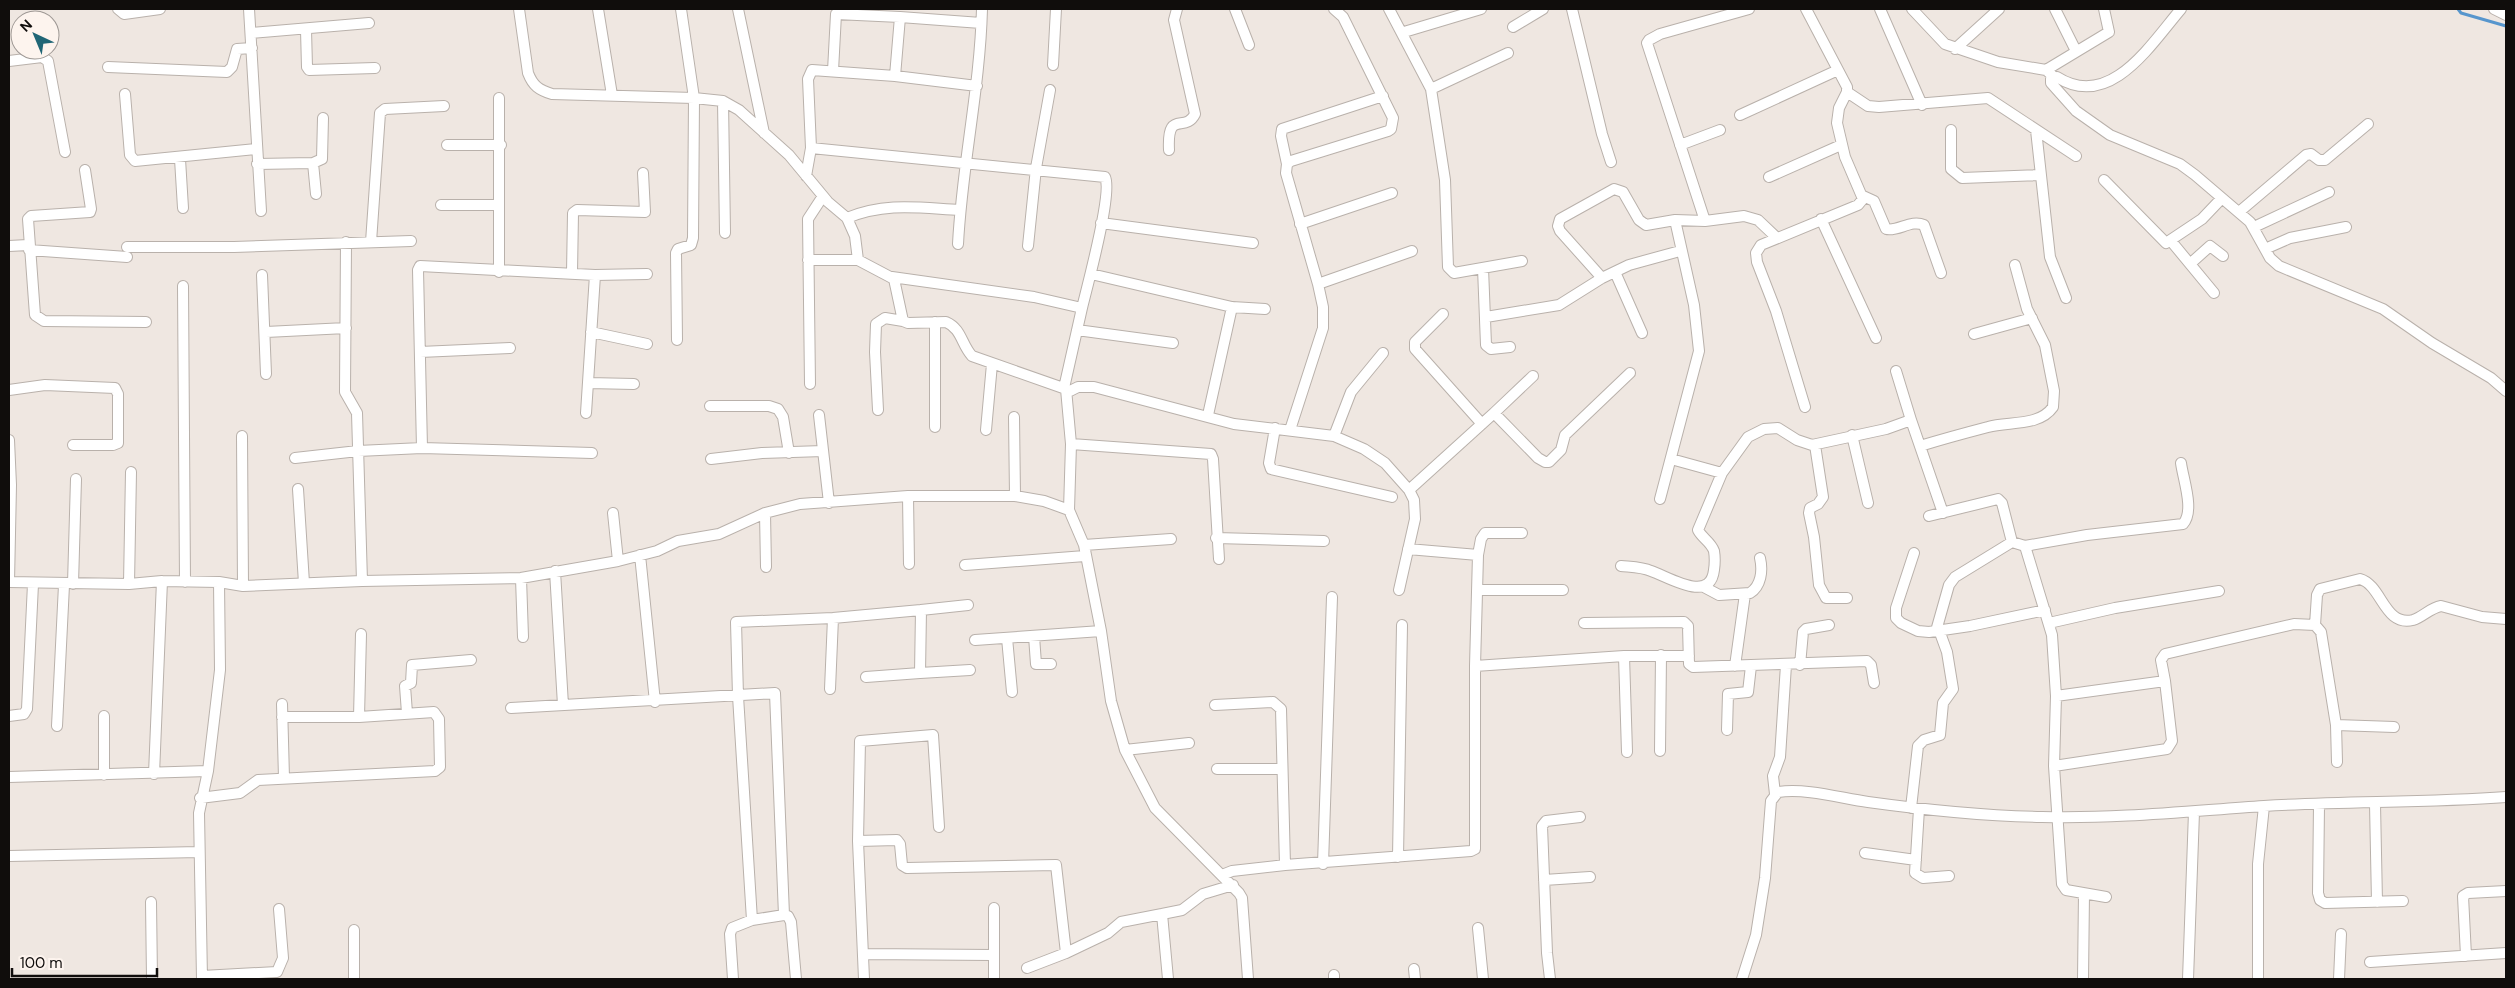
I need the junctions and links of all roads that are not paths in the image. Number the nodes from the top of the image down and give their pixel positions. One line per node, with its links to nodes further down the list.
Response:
1 (118, 9): 2 (street)
2 (160, 9)
3 (249, 9): 34 (street)
4 (519, 9): 53 (street)
5 (598, 9): 53 (street)
6 (680, 9): 56 (street)
7 (738, 9): 66 (street)
8 (982, 9): 30 (street)
9 (1056, 9): 41 (street)
10 (1177, 9): 73 (street)
11 (1235, 9): 35 (street)
12 (1334, 9): 26 (street)
13 (1389, 9): 33 (street)
14 (1481, 9): 33 (street)
15 (1543, 9): 31 (street)
16 (1572, 9): 78 (street)
17 (1749, 9): 69 (street)
18 (1806, 9): 45 (street)
19 (1880, 9): 58 (street)
20 (1912, 9): 37 (street)
21 (1999, 9): 37 (street)
22 (2055, 9): 38 (street)
23 (2104, 9): 38 (street)
24 (2181, 9): 46 (street)
25 (2494, 9): 27 (street)
26 (1346, 13): 54 (street)
27 (2506, 15)
28 (900, 17): 30 (street); 44 (street); 47 (street)
29 (369, 23): 32 (street)
30 (981, 23): 48 (street)
31 (1513, 26)
32 (306, 30): 34 (street); 43 (street)
33 (1404, 32): 49 (street)
34 (251, 33): 36 (street)
35 (1249, 46)
36 (252, 48): 42 (street); 72 (street)
37 (1956, 49): 46 (street)
38 (2076, 51): 46 (street)
39 (1508, 53): 49 (street)
40 (9, 61): 74 (street)
41 (1053, 65)
42 (108, 67)
43 (375, 68)
44 (833, 70): 47 (street); 71 (street)
45 (1838, 70): 51 (street); 60 (street)
46 (2050, 74): 94 (street)
47 (895, 76): 48 (street)
48 (977, 86): 77 (street)
49 (1431, 88): 129 (street)
50 (1050, 90): 82 (street)
51 (1847, 92): 58 (street); 70 (street)
52 (125, 94): 76 (street)
53 (612, 96): 56 (street)
54 (1383, 96): 81 (street); 81 (street)
55 (499, 98): 68 (street)
56 (694, 98): 57 (street); 160 (street)
57 (723, 101): 66 (street); 109 (street)
58 (1922, 105): 65 (street)
59 (444, 106): 114 (street)
60 (1740, 115)
61 (323, 118): 80 (street)
62 (2368, 124): 100 (street)
63 (1720, 130): 69 (street)
64 (1951, 130): 85 (street)
65 (2036, 130): 75 (street); 85 (street)
66 (764, 133): 86 (street)
67 (447, 145): 68 (street)
68 (501, 145): 96 (street)
69 (1680, 145): 104 (street)
70 (1841, 145): 87 (street); 93 (street)
71 (811, 148): 77 (street); 86 (street)
72 (256, 149): 76 (street); 79 (street)
73 (1169, 150)
74 (65, 152)
75 (2076, 156)
76 (180, 159): 97 (street)
77 (965, 162): 82 (street); 98 (street)
78 (1611, 162)
79 (257, 164): 80 (street); 99 (street)
80 (313, 164): 91 (street)
81 (1287, 164): 106 (street)
82 (1036, 168): 105 (street); 118 (street)
83 (85, 170): 119 (street)
84 (643, 173): 131 (street)
85 (2041, 175): 143 (street)
86 (806, 176): 92 (street)
87 (1769, 178)
88 (2104, 180): 112 (street)
89 (2329, 192): 107 (street)
90 (1392, 193): 106 (street)
91 (316, 194)
92 (823, 196): 101 (street); 124 (street)
93 (1863, 196): 103 (street); 133 (street)
94 (2222, 198): 100 (street); 112 (street)
95 (441, 205): 96 (street)
96 (498, 205): 130 (street)
97 (183, 208)
98 (960, 210): 101 (street); 116 (street)
99 (260, 211)
100 (2239, 212): 107 (street)
101 (847, 218): 125 (street)
102 (1675, 220): 104 (street); 121 (street); 139 (street)
103 (1821, 220): 110 (street); 159 (street)
104 (1705, 221): 110 (street)
105 (1101, 222): 115 (street); 135 (street)
106 (1300, 224): 140 (street)
107 (2254, 227): 120 (street)
108 (2346, 227): 120 (street)
109 (725, 233)
110 (1777, 238): 179 (street)
111 (411, 241): 114 (street)
112 (2171, 241): 127 (street)
113 (346, 242): 114 (street); 119 (street); 153 (street)
114 (371, 242)
115 (1253, 242)
116 (958, 244)
117 (9, 246): 119 (street)
118 (1028, 246)
119 (29, 247): 151 (street)
120 (2265, 249): 177 (street)
121 (1680, 250): 132 (street); 207 (street)
122 (1412, 251): 140 (street)
123 (2223, 256): 127 (street)
124 (808, 260): 125 (street); 174 (street)
125 (858, 260): 138 (street)
126 (1522, 261): 129 (street)
127 (2191, 263): 142 (street)
128 (2015, 265): 149 (street)
129 (1483, 268): 148 (street)
130 (499, 272): 131 (street); 165 (street)
131 (572, 272): 137 (street)
132 (1614, 272): 139 (street); 157 (street)
133 (1940, 273)
134 (647, 274): 137 (street)
135 (1091, 274): 144 (street); 145 (street)
136 (262, 275): 155 (street)
137 (595, 275): 156 (street)
138 (892, 277): 144 (street); 150 (street)
139 (1602, 278): 148 (street)
140 (1318, 284): 191 (street)
141 (182, 286): 248 (street)
142 (2214, 293)
143 (2066, 298)
144 (1082, 308): 154 (street)
145 (1232, 308): 146 (street); 184 (street)
146 (1264, 309)
147 (1443, 314): 187 (street)
148 (1486, 317): 163 (street)
149 (2032, 318): 158 (street); 199 (street)
150 (903, 321): 152 (street); 180 (street)
151 (146, 322)
152 (935, 322): 167 (street); 188 (street)
153 (346, 328): 155 (street); 201 (street)
154 (1078, 330): 161 (street); 176 (street)
155 (266, 332): 170 (street)
156 (591, 332): 162 (street); 172 (street)
157 (1642, 333)
158 (1974, 334)
159 (1876, 338)
160 (677, 340)
161 (1173, 343)
162 (647, 344)
163 (1510, 347)
164 (510, 348): 165 (street)
165 (420, 352): 200 (street)
166 (1384, 353): 194 (street)
167 (992, 364): 176 (street); 190 (street)
168 (1896, 371): 186 (street)
169 (1630, 373): 182 (street)
170 (266, 374)
171 (1533, 376): 182 (street)
172 (588, 383): 173 (street); 181 (street)
173 (634, 384)
174 (810, 384)
175 (9, 390): 197 (street)
176 (1066, 390): 184 (street); 196 (street)
177 (2506, 391)
178 (710, 406): 204 (street)
179 (1805, 408)
180 (878, 410)
181 (586, 413)
182 (1494, 413): 187 (street)
183 (819, 415): 202 (street)
184 (1208, 415): 189 (street)
185 (1014, 416): 215 (street)
186 (1911, 420): 192 (street); 199 (street)
187 (1482, 424): 213 (street)
188 (935, 427)
189 (1275, 428): 191 (street); 216 (street)
190 (986, 430)
191 (1290, 430): 194 (street)
192 (1852, 435): 198 (street); 219 (street)
193 (242, 436): 254 (street)
194 (1334, 436): 213 (street)
195 (9, 440): 247 (street)
196 (1071, 444): 220 (street); 226 (street)
197 (73, 445)
198 (1815, 445): 210 (street); 262 (street)
199 (1920, 446): 223 (street)
200 (422, 448): 201 (street); 203 (street)
201 (358, 451): 205 (street); 246 (street)
202 (823, 451): 204 (street); 218 (street)
203 (592, 452)
204 (789, 452): 206 (street)
205 (294, 458)
206 (712, 459)
207 (1671, 459): 210 (street); 217 (street)
208 (2181, 463): 230 (street)
209 (132, 472): 252 (street)
210 (1722, 473): 255 (street)
211 (76, 479): 253 (street)
212 (298, 489): 250 (street)
213 (1409, 490): 231 (street)
214 (908, 496): 215 (street); 218 (street); 239 (street)
215 (1016, 496): 220 (street)
216 (1392, 497)
217 (1660, 499)
218 (829, 503): 221 (street)
219 (1868, 503)
220 (1070, 510): 232 (street)
221 (765, 512): 234 (street); 242 (street)
222 (613, 513): 238 (street)
223 (1943, 513): 224 (street); 229 (street)
224 (1929, 516)
225 (1522, 533): 235 (street)
226 (1216, 538): 228 (street); 237 (street)
227 (1171, 539): 232 (street)
228 (1324, 541)
229 (2012, 542): 230 (street); 274 (street)
230 (2025, 546): 265 (street)
231 (1408, 549): 235 (street); 256 (street)
232 (1085, 550): 240 (street); 273 (street)
233 (1914, 553): 274 (street)
234 (640, 555): 238 (street); 299 (street)
235 (1478, 555): 257 (street)
236 (1760, 558): 260 (street)
237 (1218, 559)
238 (618, 561): 243 (street)
239 (909, 564)
240 (965, 565)
241 (1621, 566): 255 (street)
242 (766, 567)
243 (555, 571): 244 (street); 302 (street)
244 (521, 578): 246 (street); 277 (street)
245 (162, 581): 248 (street); 252 (street); 322 (street)
246 (362, 581): 250 (street)
247 (9, 582): 251 (street)
248 (185, 582): 249 (street)
249 (219, 582): 254 (street); 321 (street)
250 (304, 583): 254 (street)
251 (33, 584): 253 (street); 305 (street)
252 (129, 584): 253 (street)
253 (68, 585): 310 (street)
254 (243, 586)
255 (1702, 586): 260 (street)
256 (1399, 590)
257 (1477, 590): 258 (street); 287 (street)
258 (1563, 590)
259 (2219, 591): 269 (street)
260 (1745, 594): 288 (street)
261 (1332, 597): 343 (street)
262 (1847, 598)
263 (968, 605): 264 (street)
264 (921, 610): 266 (street); 291 (street)
265 (2046, 610): 269 (street); 274 (street)
266 (833, 618): 295 (street); 297 (street)
267 (2506, 619): 271 (street)
268 (1584, 623): 282 (street)
269 (2049, 623): 298 (street)
270 (1402, 625): 341 (street)
271 (2315, 625): 293 (street); 309 (street)
272 (1829, 626): 286 (street)
273 (1101, 630): 276 (street); 314 (street)
274 (1938, 630): 332 (street)
275 (361, 634): 308 (street)
276 (1034, 636): 278 (street); 284 (street)
277 (523, 637)
278 (1007, 638): 279 (street); 296 (street)
279 (975, 640)
280 (1661, 655): 281 (street); 282 (street); 315 (street)
281 (1624, 656): 287 (street); 316 (street)
282 (1689, 656): 288 (street)
283 (471, 660): 304 (street)
284 (1050, 664)
285 (1786, 665): 286 (street); 289 (street); 326 (street)
286 (1800, 665): 294 (street)
287 (1475, 666): 341 (street)
288 (1735, 666): 289 (street)
289 (1750, 666): 312 (street)
290 (970, 670): 291 (street)
291 (920, 673): 292 (street)
292 (866, 678)
293 (2165, 681): 298 (street); 318 (street)
294 (1874, 683)
295 (830, 689)
296 (1012, 692)
297 (738, 696): 299 (street); 359 (street); 360 (street)
298 (2056, 696): 318 (street)
299 (655, 702): 302 (street)
300 (282, 704): 307 (street)
301 (1214, 705): 320 (street)
302 (563, 706): 303 (street)
303 (511, 708)
304 (407, 713): 308 (street); 325 (street)
305 (9, 716)
306 (104, 716): 323 (street)
307 (282, 717): 308 (street); 325 (street)
308 (359, 717)
309 (2336, 725): 311 (street); 317 (street)
310 (57, 726)
311 (2394, 727)
312 (1727, 730)
313 (1189, 743): 314 (street)
314 (1125, 750): 345 (street)
315 (1660, 751)
316 (1627, 752)
317 (2337, 762)
318 (2054, 766): 335 (street)
319 (1217, 769): 320 (street)
320 (1282, 769): 344 (street)
321 (208, 771): 322 (street); 328 (street)
322 (154, 774): 323 (street)
323 (104, 775): 324 (street)
324 (9, 777)
325 (284, 778): 328 (street)
326 (1775, 794): 332 (street); 382 (street)
327 (2506, 797): 329 (street)
328 (200, 798): 338 (street)
329 (2375, 804): 330 (street); 355 (street)
330 (2320, 805): 331 (street); 355 (street)
331 (2264, 806): 333 (street); 385 (street)
332 (1915, 808): 335 (street); 342 (street)
333 (2194, 812): 335 (street); 384 (street)
334 (1580, 817): 348 (street)
335 (2057, 817): 351 (street)
336 (939, 827): 337 (street)
337 (858, 841): 364 (street); 366 (street)
338 (199, 852): 340 (street); 371 (street)
339 (1865, 853): 342 (street)
340 (9, 856)
341 (1398, 857): 343 (street)
342 (1916, 860): 346 (street)
343 (1323, 864): 344 (street)
344 (1285, 865): 345 (street)
345 (1222, 875): 349 (street)
346 (1949, 876)
347 (1590, 877): 348 (street)
348 (1544, 880): 381 (street)
349 (1233, 885): 358 (street); 379 (street)
350 (2506, 891): 368 (street)
351 (2084, 893): 352 (street); 383 (street)
352 (2106, 897)
353 (2403, 901): 355 (street)
354 (151, 902): 372 (street)
355 (2377, 902)
356 (994, 908): 367 (street)
357 (279, 909): 371 (street)
358 (1162, 914): 364 (street); 378 (street)
359 (784, 915): 360 (street); 375 (street)
360 (752, 920): 374 (street)
361 (1478, 928): 380 (street)
362 (354, 930): 373 (street)
363 (2341, 934): 386 (street)
364 (1066, 953): 370 (street)
365 (2506, 953): 368 (street)
366 (864, 954): 367 (street); 376 (street)
367 (994, 955): 377 (street)
368 (2466, 956): 369 (street)
369 (2370, 962)
370 (1027, 968)
371 (202, 977)
372 (152, 979)
373 (354, 979)
374 (733, 979)
375 (796, 979)
376 (864, 979)
377 (994, 979)
378 (1168, 979)
379 (1248, 979)
380 (1483, 979)
381 (1550, 979)
382 (1742, 979)
383 (2083, 979)
384 (2188, 979)
385 (2258, 979)
386 (2340, 979)

